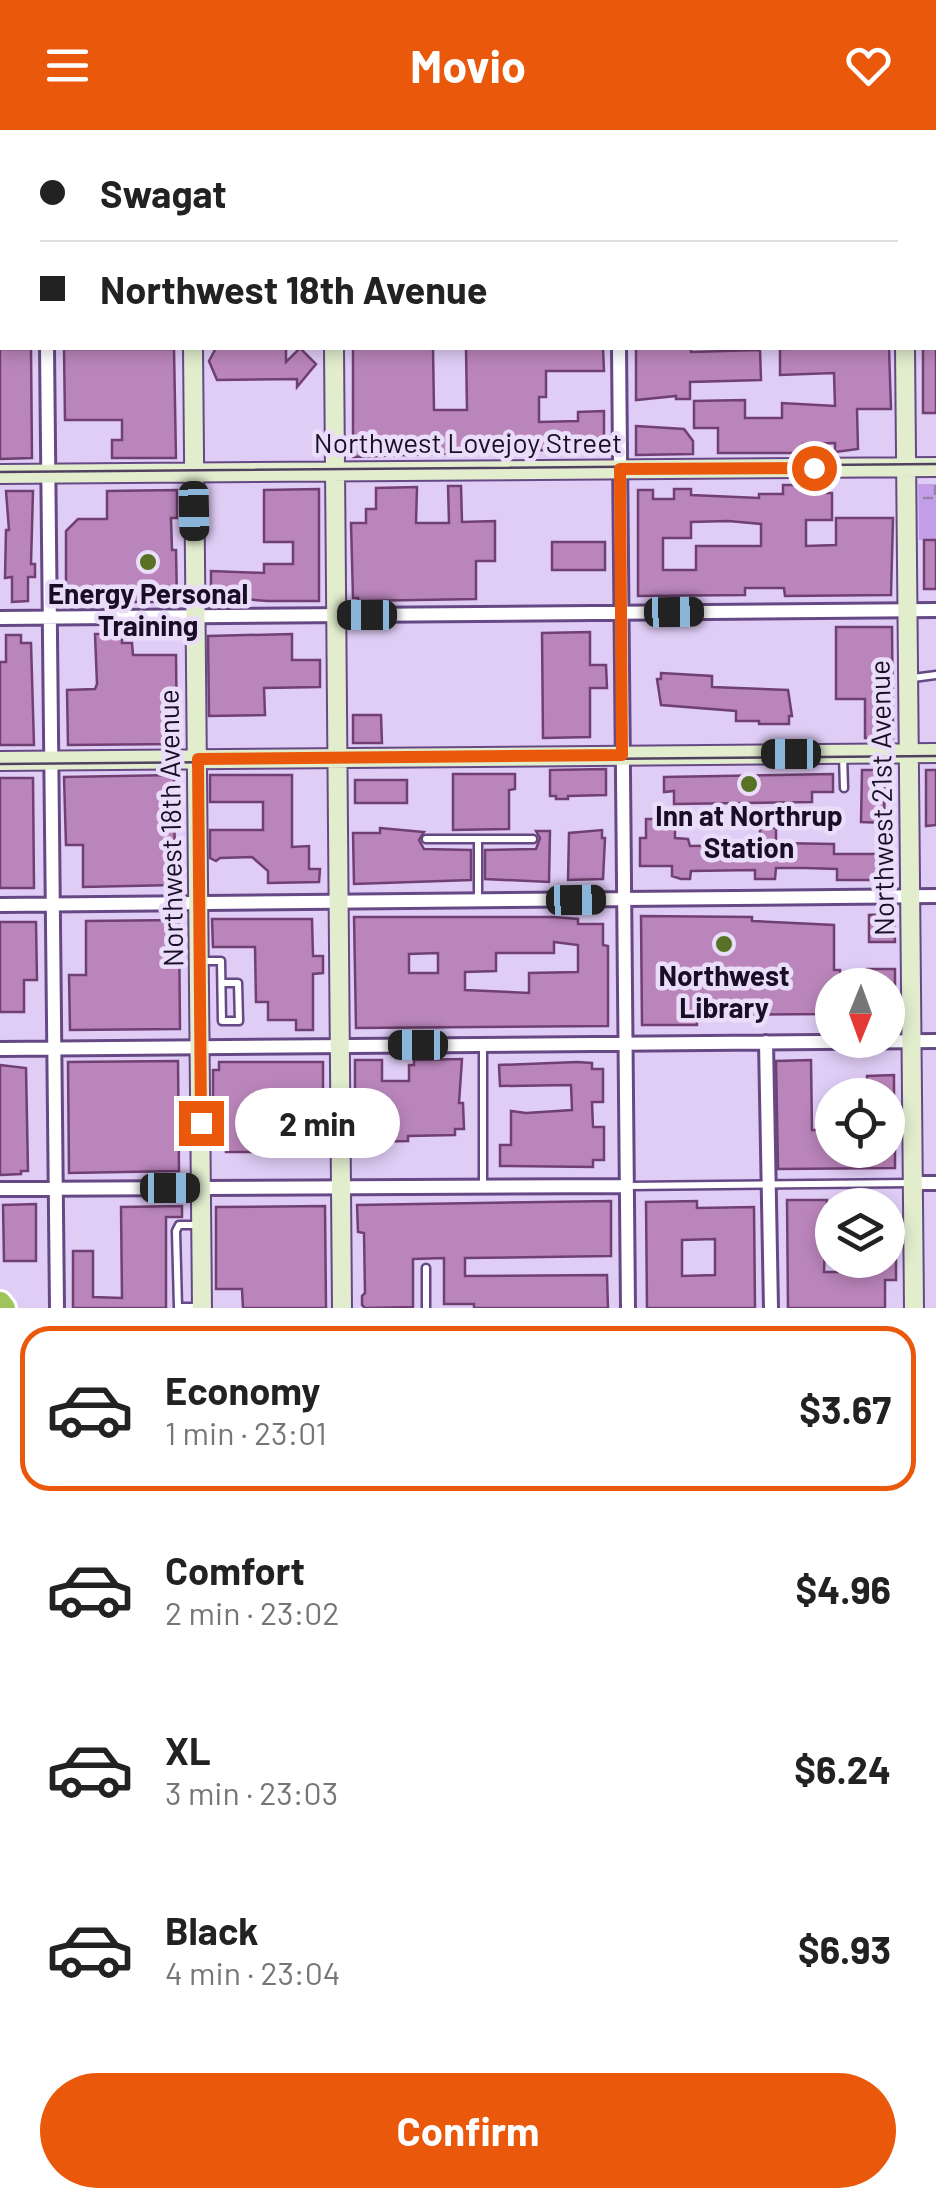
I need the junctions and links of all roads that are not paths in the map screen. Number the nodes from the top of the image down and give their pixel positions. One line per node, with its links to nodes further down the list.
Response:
1 (47, 350): 12 (street)
2 (193, 350): 9 (street, Northwest 18th Avenue)
3 (334, 350): 10 (street)
4 (619, 350): 8 (street)
5 (906, 350): 6 (street, Northwest 21st Avenue)
6 (906, 467): 7 (street, Northwest Lovejoy Street); 8 (street, Northwest Lovejoy Street); 13 (street, Northwest 21st Avenue)
7 (935, 467)
8 (620, 469): 10 (street, Northwest Lovejoy Street); 15 (street)
9 (193, 472): 10 (street, Northwest Lovejoy Street); 12 (street, Northwest Lovejoy Street); 17 (street, Northwest 18th Avenue)
10 (335, 472): 16 (street)
11 (0, 474): 12 (street, Northwest Lovejoy Street)
12 (48, 474): 19 (street)
13 (907, 610): 14 (street); 15 (street); 21 (street, Northwest 21st Avenue)
14 (936, 610)
15 (620, 612): 16 (street); 25 (street)
16 (337, 615): 17 (street); 26 (street)
17 (195, 616): 19 (street); 27 (street, Northwest 18th Avenue)
18 (0, 618): 19 (street)
19 (49, 618): 29 (street)
20 (936, 675): 21 (lane)
21 (908, 678): 23 (street, Northwest 21st Avenue)
22 (844, 754): 23 (street); 25 (street); 30 (lane)
23 (908, 754): 24 (street); 34 (street, Northwest 21st Avenue)
24 (936, 754)
25 (622, 755): 26 (street); 36 (street)
26 (338, 758): 27 (street); 39 (street)
27 (198, 759): 29 (street); 38 (street, Northwest 18th Avenue)
28 (0, 760): 29 (street)
29 (51, 760): 40 (street)
30 (844, 788)
31 (478, 838): 32 (lane); 33 (lane); 37 (lane)
32 (532, 838)
33 (426, 839)
34 (910, 896): 35 (street); 36 (street); 44 (street, Northwest 21st Avenue)
35 (936, 896)
36 (625, 899): 37 (street); 47 (street)
37 (478, 901): 39 (street)
38 (199, 902): 39 (street); 40 (street); 42 (street, Northwest 18th Avenue)
39 (339, 903): 49 (street)
40 (52, 904): 41 (street); 50 (street)
41 (0, 905)
42 (200, 961): 43 (lane); 51 (street, Northwest 18th Avenue)
43 (222, 982): 43 (lane)
44 (912, 1041): 45 (street); 46 (street); 53 (street, Northwest 21st Avenue)
45 (936, 1041)
46 (766, 1042): 47 (street); 55 (street)
47 (626, 1044): 48 (street); 56 (street)
48 (483, 1045): 49 (street); 58 (lane)
49 (340, 1046): 51 (street); 57 (street)
50 (54, 1048): 51 (street); 52 (street); 61 (street)
51 (201, 1048): 59 (street, Northwest 18th Avenue)
52 (0, 1049)
53 (912, 1183): 54 (street); 55 (lane); 69 (street, Northwest 21st Avenue)
54 (936, 1183)
55 (768, 1184): 56 (lane); 68 (street)
56 (626, 1186): 58 (street); 67 (street)
57 (341, 1187): 58 (street); 59 (street); 65 (street)
58 (483, 1187)
59 (201, 1188): 61 (street); 63 (street, Northwest 18th Avenue)
60 (0, 1189): 61 (street)
61 (57, 1189): 64 (street)
62 (426, 1268): 66 (lane)
63 (202, 1307)
64 (57, 1308)
65 (342, 1308)
66 (426, 1308)
67 (628, 1308)
68 (771, 1308)
69 (914, 1308)

